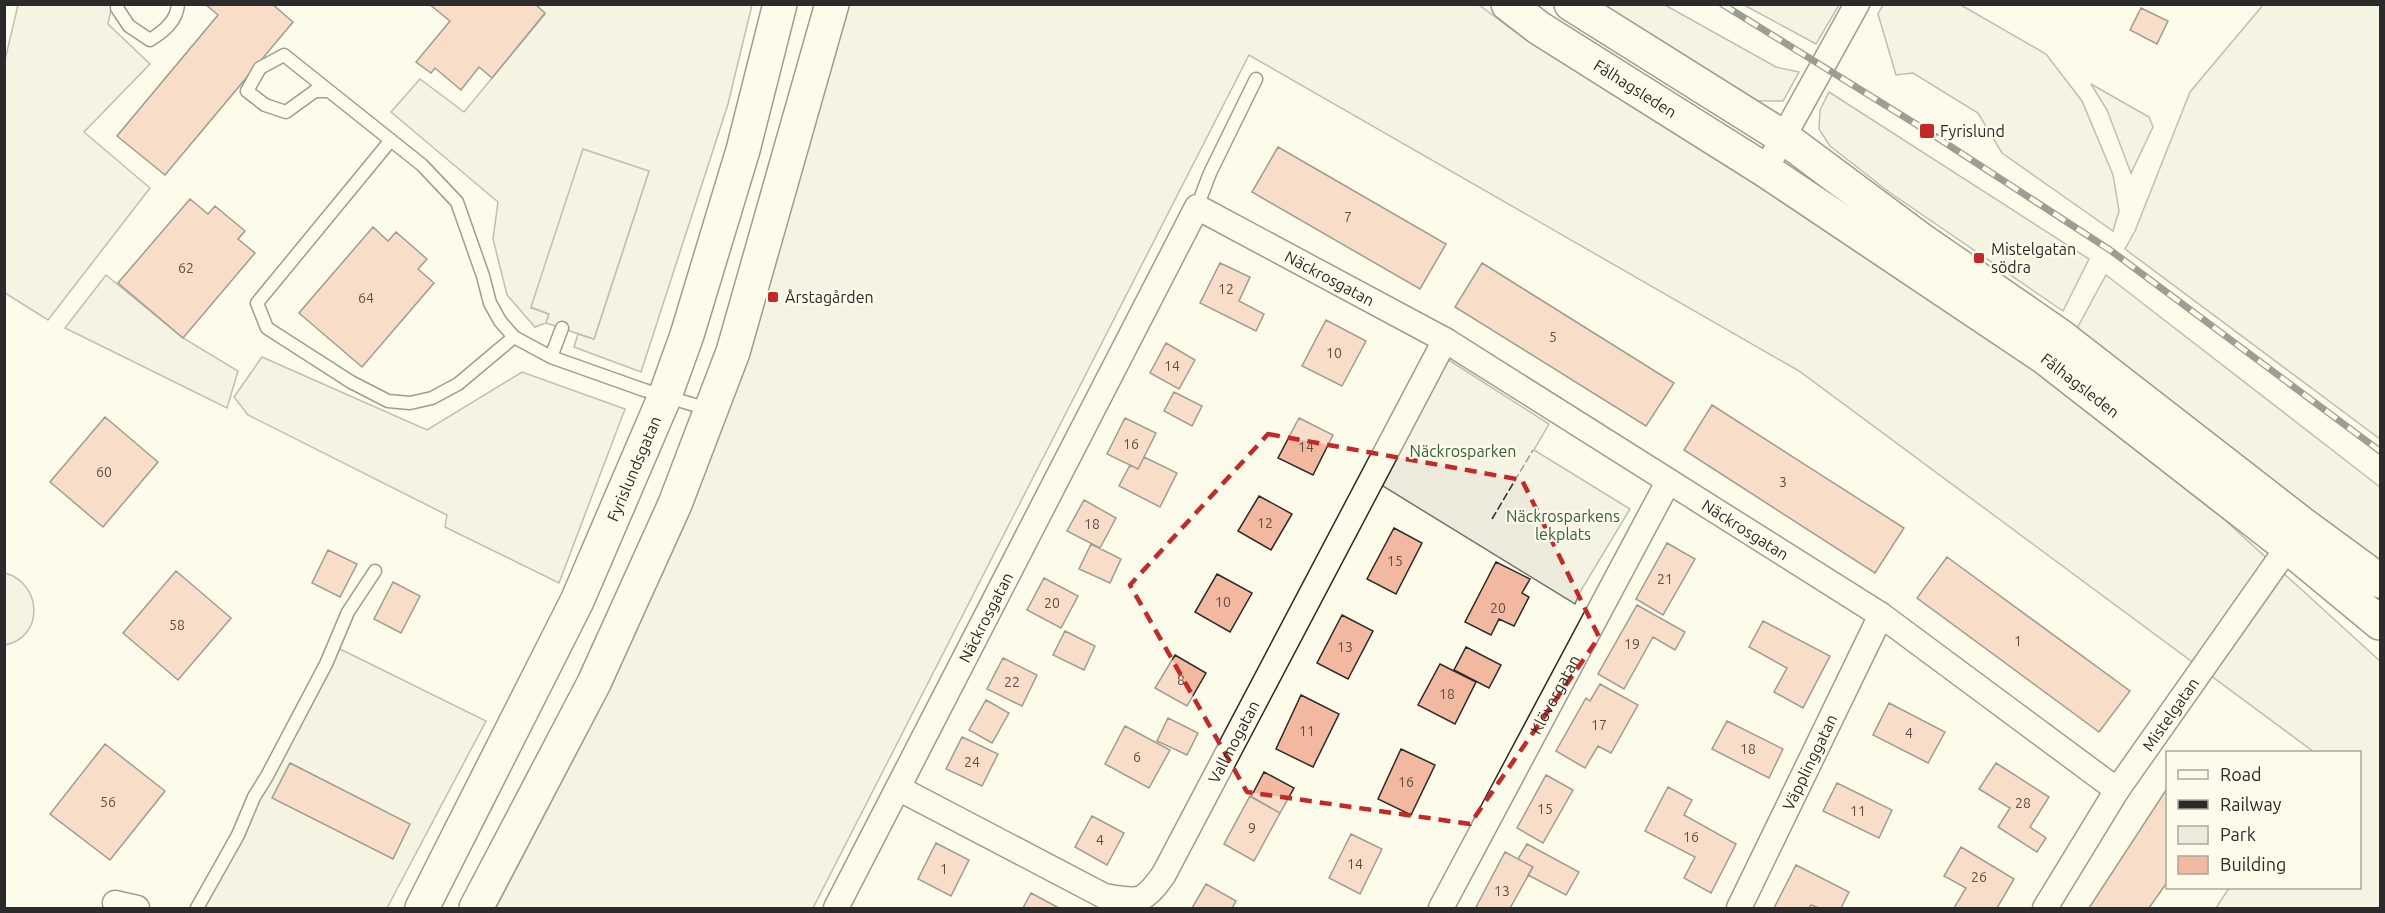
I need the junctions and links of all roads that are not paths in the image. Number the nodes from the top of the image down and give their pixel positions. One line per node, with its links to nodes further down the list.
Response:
1 (118, 4): 2 (lane)
2 (178, 4)
3 (780, 4): 18 (street, Fyrislundsgatan)
4 (832, 4): 19 (street)
5 (1508, 4): 12 (street, Fålhagsleden)
6 (1571, 4): 10 (street, Fålhagsleden)
7 (1857, 4): 10 (street)
8 (1256, 79): 13 (lane)
9 (329, 91): 9 (lane); 11 (lane)
10 (1783, 137): 12 (street); 21 (street, Fålhagsleden)
11 (390, 140): 15 (lane); 15 (lane)
12 (1765, 170): 21 (street, Fålhagsleden)
13 (1197, 207): 16 (street, Näckrosgatan); 26 (street, Näckrosgatan)
14 (562, 328): 17 (lane)
15 (514, 337): 17 (lane)
16 (1445, 340): 20 (street, Näckrosgatan); 26 (street, Vallmogatan)
17 (551, 357): 18 (lane)
18 (665, 396): 19 (lane); 29 (street, Fyrislundsgatan)
19 (711, 410): 30 (street)
20 (1668, 482): 24 (street, Näckrosgatan); 32 (street, Klövergatan)
21 (2294, 535): 23 (street, Fålhagsleden); 25 (street, Fålhagsleden); 27 (street, Mistelgatan)
22 (375, 571): 28 (lane)
23 (2380, 581)
24 (1881, 615): 27 (street, Näckrosgatan); 33 (street, Väpplinggatan)
25 (2380, 623)
26 (898, 788): 31 (street, Näckrosgatan)
27 (2117, 790): 34 (street, Mistelgatan)
28 (197, 909)
29 (422, 909)
30 (476, 909)
31 (836, 909)
32 (1441, 909)
33 (1739, 909)
34 (2045, 909)

